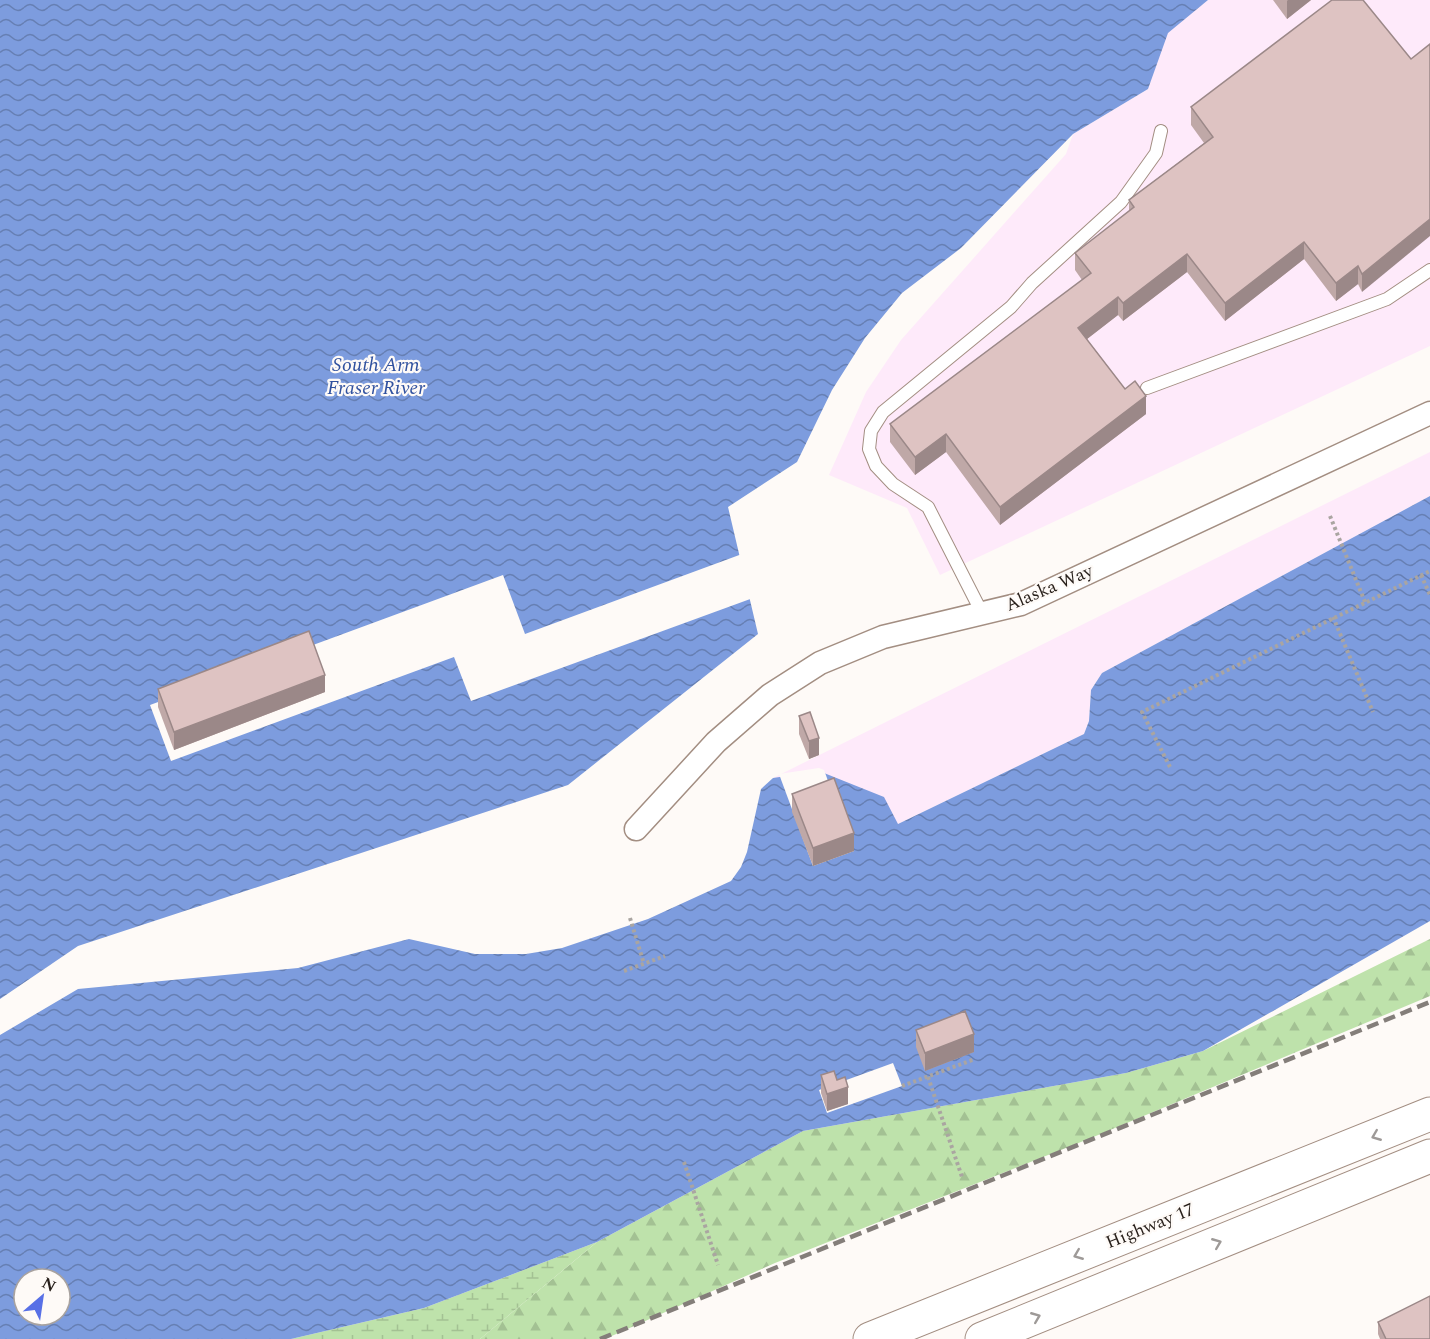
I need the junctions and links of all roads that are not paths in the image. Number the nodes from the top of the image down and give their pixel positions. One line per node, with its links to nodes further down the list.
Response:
1 (1161, 130): 5 (lane)
2 (1430, 270): 3 (lane)
3 (1147, 388)
4 (1430, 413): 5 (street, Alaska Way)
5 (982, 613): 6 (street, Alaska Way)
6 (636, 829)
7 (1430, 1114): 9 (highway, Highway 17, one-way to 9)
8 (1430, 1156): 10 (highway, one-way to 8)
9 (870, 1339)
10 (982, 1339)

